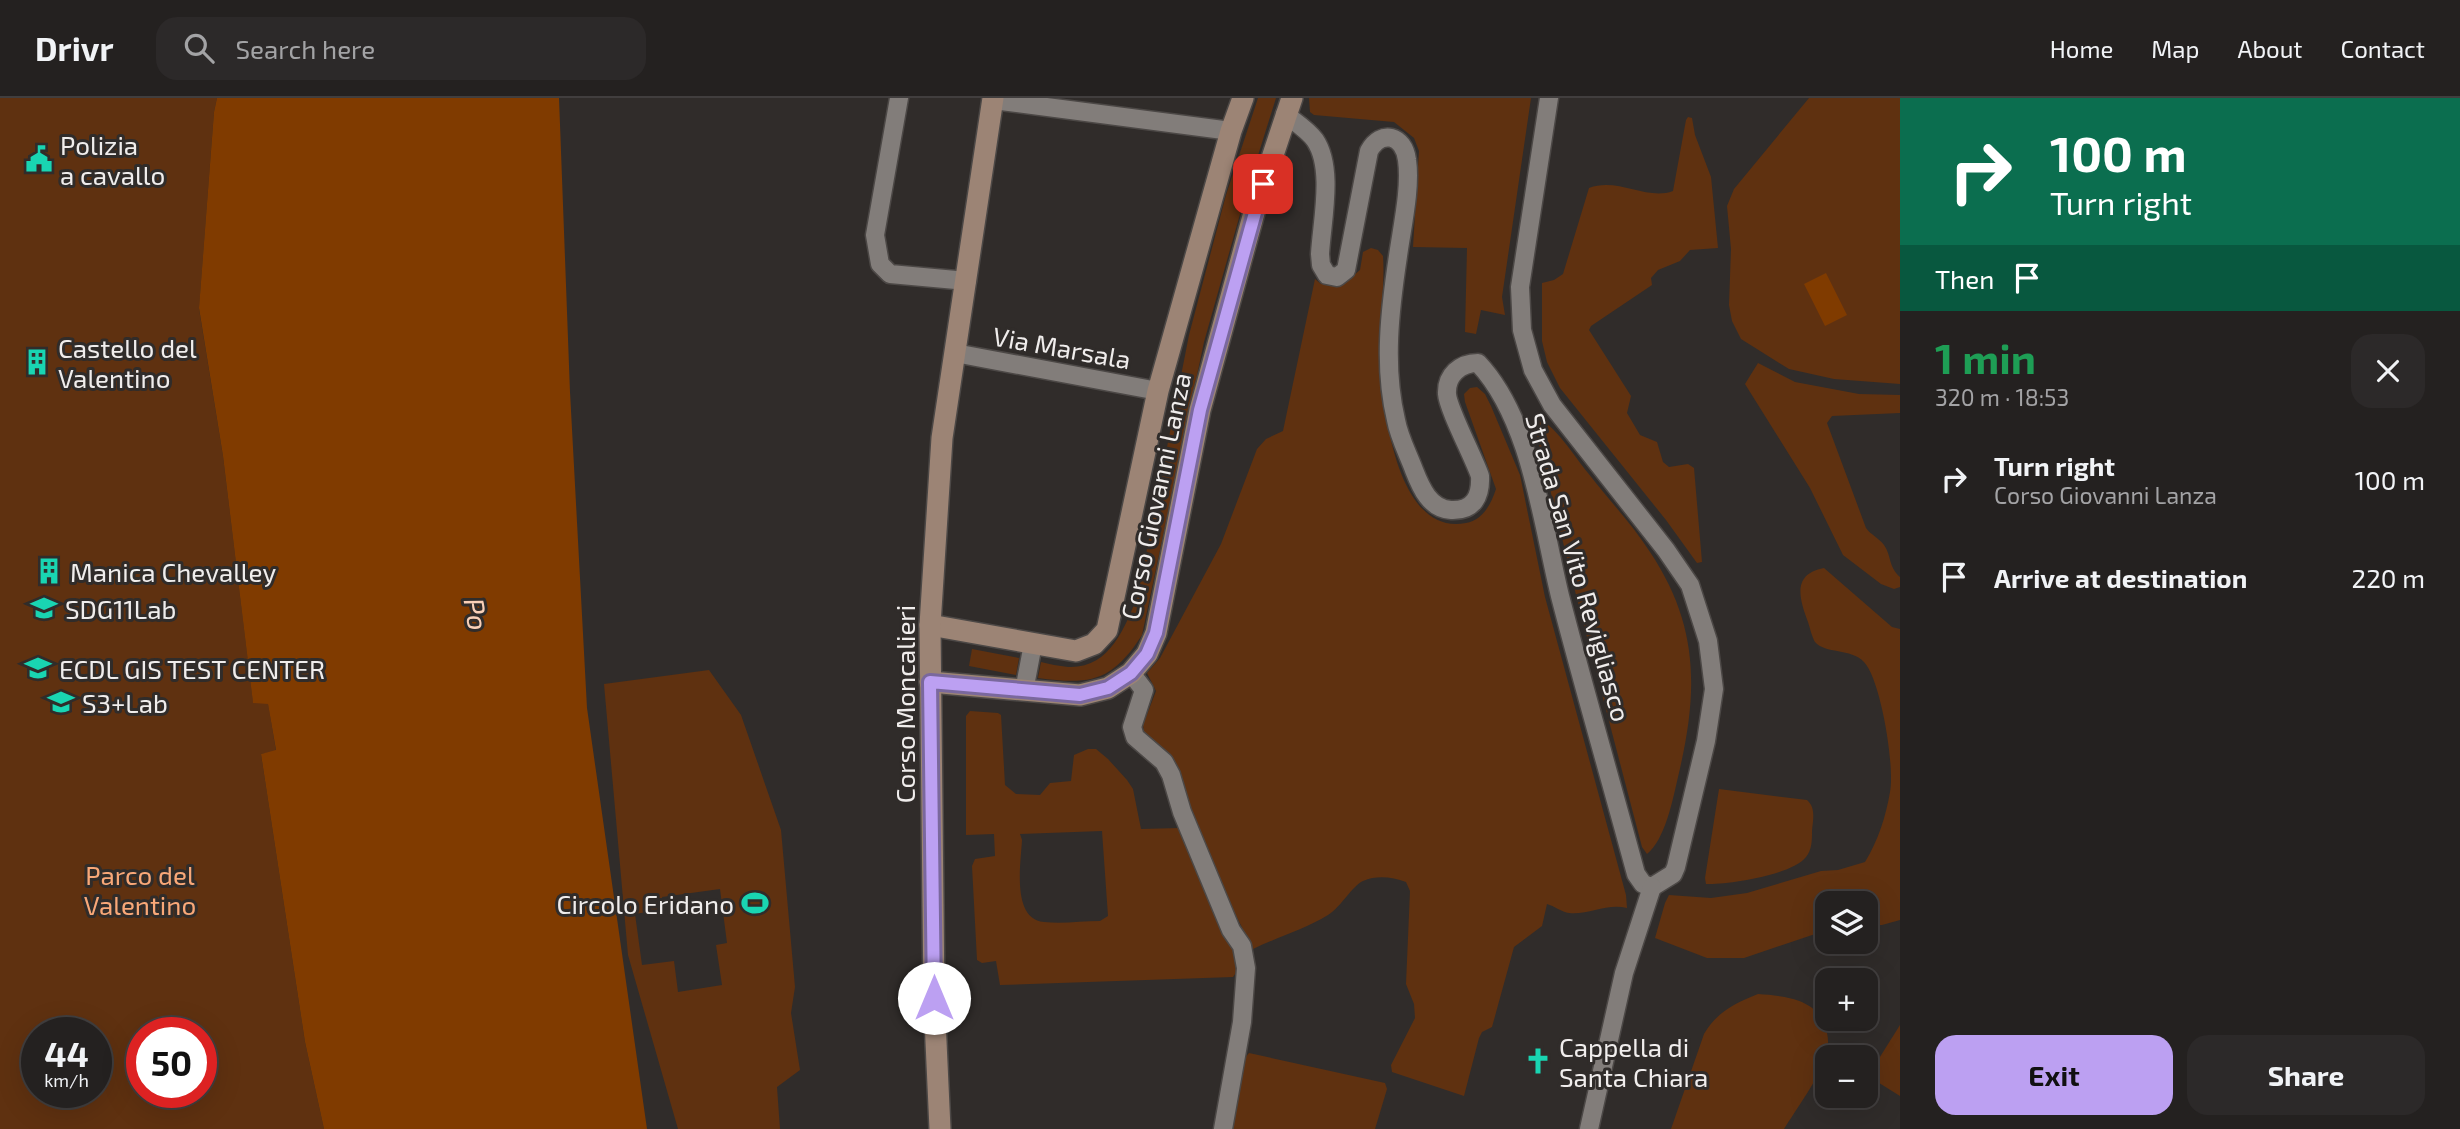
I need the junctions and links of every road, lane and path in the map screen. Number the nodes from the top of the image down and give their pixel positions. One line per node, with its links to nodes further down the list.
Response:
1 (899, 98): 7 (street)
2 (1243, 98): 6 (street, Corso Giovanni Lanza)
3 (1549, 98): 15 (street)
4 (993, 99): 6 (street); 7 (street, Corso Moncalieri)
5 (1289, 106): 12 (street, Corso Giovanni Lanza); 15 (street, Strada San Vito Revigliasco)
6 (1231, 131): 9 (street, Corso Giovanni Lanza)
7 (967, 281): 8 (street, Corso Moncalieri)
8 (955, 354): 9 (street, Via Marsala); 10 (street, Corso Moncalieri)
9 (1158, 391): 11 (street, Corso Giovanni Lanza)
10 (930, 625): 11 (street, Corso Giovanni Lanza); 13 (street, Corso Moncalieri)
11 (1033, 644): 14 (street)
12 (1131, 673): 14 (street, Corso Giovanni Lanza); 17 (street)
13 (930, 682): 14 (street, Corso Giovanni Lanza); 16 (street, Corso Moncalieri)
14 (1024, 691)
15 (1652, 887): 18 (street)
16 (940, 1129)
17 (1223, 1129)
18 (1589, 1129)

